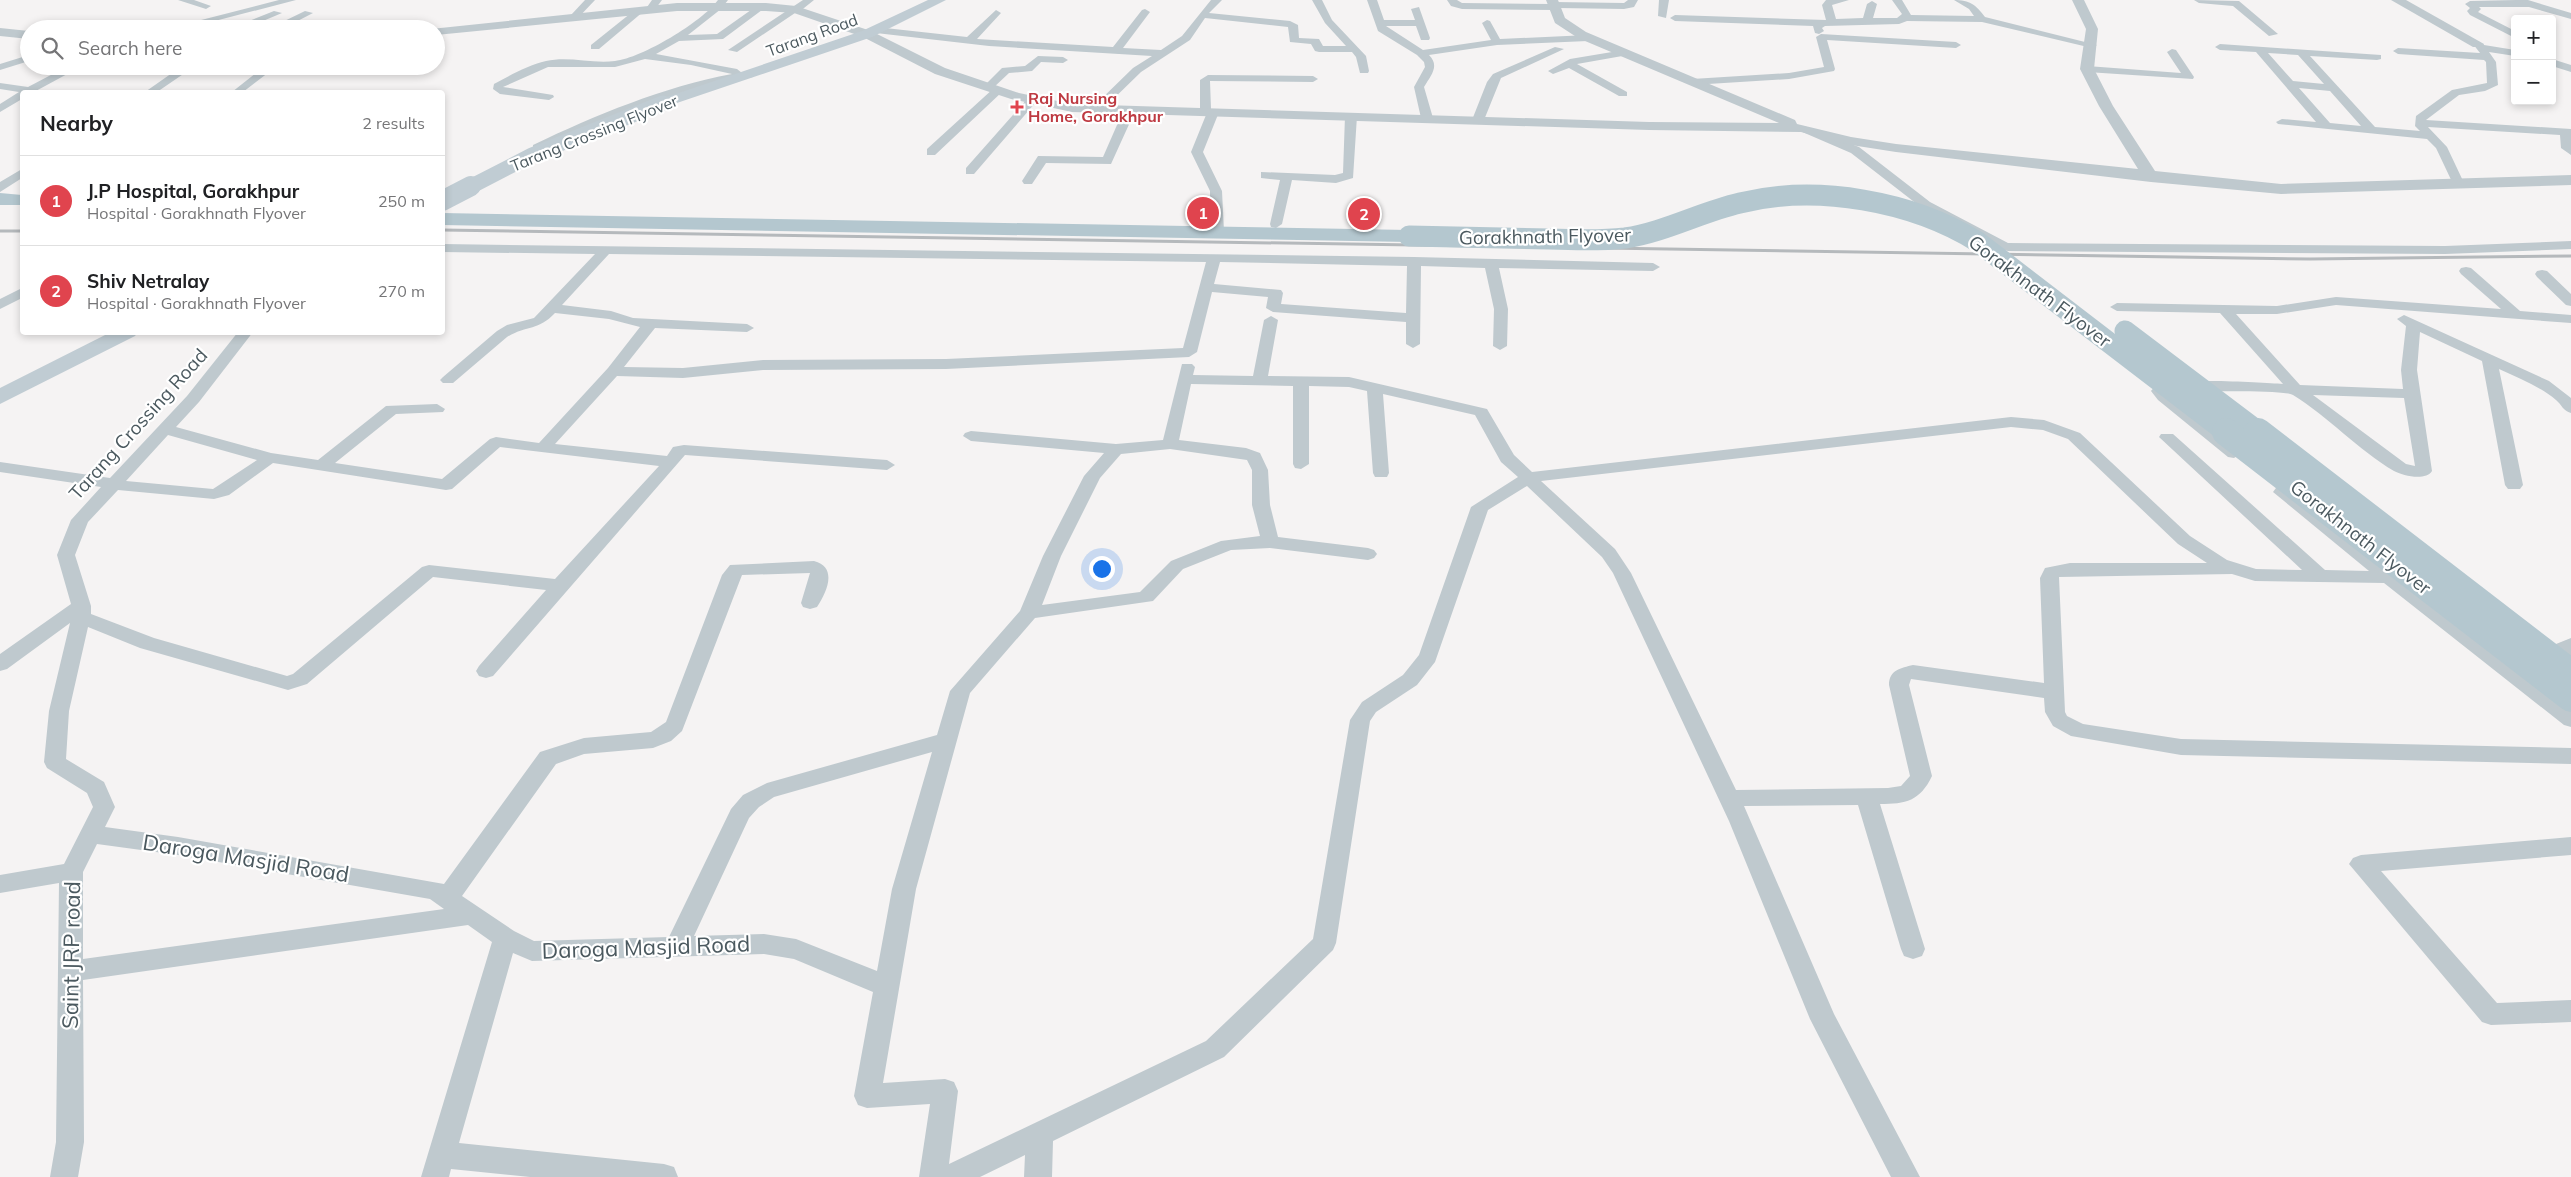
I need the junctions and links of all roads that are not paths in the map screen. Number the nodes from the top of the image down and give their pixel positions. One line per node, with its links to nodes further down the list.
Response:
1 (183, 0): 39 (street)
2 (291, 0): 40 (street)
3 (300, 0): 41 (street)
4 (590, 0): 35 (street)
5 (809, 0): 28 (street)
6 (939, 0): 50 (main road, Tarang Road)
7 (1217, 0): 32 (street)
8 (1316, 0): 64 (street)
9 (1372, 0): 45 (street)
10 (1452, 0): 23 (street)
11 (1633, 0): 23 (street)
12 (1664, 0): 33 (street)
13 (1844, 0): 44 (street)
14 (1896, 0): 37 (street)
15 (1959, 0): 38 (street)
16 (2078, 0): 61 (street)
17 (2199, 0): 53 (street)
18 (2397, 0): 69 (street)
19 (2460, 0): 21 (street)
20 (2525, 2): 21 (street); 34 (street)
21 (2471, 3): 51 (street)
22 (720, 4): 25 (street); 26 (street); 55 (street)
23 (1553, 4): 57 (street)
24 (1872, 4): 43 (street)
25 (649, 7): 35 (street); 62 (street)
26 (760, 7): 28 (street); 55 (street)
27 (1416, 9): 46 (street)
28 (794, 10): 50 (street); 67 (street)
29 (1145, 12): 68 (street)
30 (996, 13): 58 (street)
31 (308, 14): 42 (street)
32 (1202, 15): 64 (street); 74 (street)
33 (1663, 16)
34 (2571, 16)
35 (574, 17): 48 (street)
36 (1675, 18): 44 (street)
37 (1905, 18): 38 (street); 43 (street)
38 (1982, 18): 61 (street)
39 (175, 20)
40 (208, 20)
41 (259, 20)
42 (294, 20)
43 (1867, 21): 44 (street)
44 (1827, 22): 54 (street)
45 (1379, 23): 46 (street); 76 (street)
46 (1420, 23): 56 (street)
47 (1487, 23): 59 (street)
48 (445, 30)
49 (0, 32): 52 (street)
50 (872, 32): 58 (street); 94 (main road, Tarang Road); 100 (street)
51 (2511, 33)
52 (20, 34)
53 (2273, 34)
54 (1821, 37): 60 (street); 96 (street)
55 (677, 38): 77 (street)
56 (1425, 38)
57 (1588, 38): 59 (street); 75 (street)
58 (969, 41): 68 (street)
59 (1497, 42): 76 (street)
60 (1956, 45)
61 (2092, 45): 87 (street)
62 (595, 47)
63 (2220, 47): 66 (street)
64 (1353, 49): 89 (street)
65 (1559, 49): 115 (street)
66 (2259, 49): 72 (street); 97 (street)
67 (733, 50)
68 (1111, 50): 74 (street); 82 (street)
69 (2482, 50): 70 (street); 73 (street); 117 (street)
70 (2398, 51)
71 (2172, 52): 87 (street)
72 (2301, 52): 79 (street); 99 (street)
73 (2511, 52)
74 (1162, 53): 109 (street)
75 (1624, 53): 84 (street); 96 (street)
76 (1422, 54): 114 (street)
77 (645, 56): 94 (street); 107 (street)
78 (2556, 56): 80 (street)
79 (2378, 57)
80 (2571, 57)
81 (1070, 60): 100 (street)
82 (1097, 60)
83 (20, 61): 86 (street)
84 (1568, 63): 90 (street); 105 (street)
85 (2556, 63): 88 (street)
86 (0, 67)
87 (2087, 69): 129 (street)
88 (2571, 69)
89 (1364, 71)
90 (1553, 71)
91 (60, 75): 101 (street)
92 (176, 75): 102 (street)
93 (260, 75): 103 (street)
94 (743, 78): 136 (main road, Tarang Crossing Flyover, bridge)
95 (1313, 79): 112 (street)
96 (1692, 82): 119 (street)
97 (2290, 84): 99 (street); 118 (street)
98 (0, 86): 104 (street)
99 (2334, 88): 120 (street)
100 (993, 89): 108 (street); 124 (street)
101 (32, 90)
102 (153, 90)
103 (240, 90)
104 (20, 91)
105 (1623, 94)
106 (20, 97): 110 (street)
107 (549, 97)
108 (1032, 100): 109 (street); 125 (street)
109 (1097, 108): 111 (street)
110 (0, 109)
111 (1130, 110): 112 (street); 130 (street)
112 (1210, 112): 113 (street); 141 (street)
113 (1351, 116): 114 (street); 128 (street)
114 (1427, 118): 115 (street)
115 (1478, 120): 119 (street)
116 (2282, 122): 118 (street)
117 (2421, 123): 121 (street); 122 (street)
118 (2327, 127): 120 (street)
119 (1800, 128): 129 (street); 143 (street)
120 (2372, 131): 122 (street)
121 (2568, 132): 123 (street)
122 (2431, 136): 132 (street)
123 (2571, 151)
124 (931, 152)
125 (970, 171)
126 (20, 174): 133 (street)
127 (1265, 175): 128 (street)
128 (1287, 176): 140 (street)
129 (2151, 177): 132 (street)
130 (1028, 180)
131 (2571, 180): 132 (street)
132 (2458, 183)
133 (0, 188)
134 (0, 199): 135 (main road)
135 (20, 200)
136 (445, 207)
137 (445, 208): 141 (main road)
138 (0, 212): 139 (main road)
139 (20, 213)
140 (1276, 224): 141 (main road); 142 (main road)
141 (1217, 227): 142 (main road, Gorakhnath Flyover)
142 (1409, 230): 214 (main road, Gorakhnath Flyover, bridge); 217 (main road, Gorakhnath Flyover, bridge)
143 (2571, 244)
144 (445, 248): 145 (street)
145 (606, 250): 146 (street); 158 (street)
146 (1214, 258): 147 (street); 152 (street)
147 (1414, 261): 148 (street); 161 (street)
148 (1491, 263): 149 (street); 171 (street)
149 (1653, 267)
150 (2466, 270): 160 (street)
151 (2542, 274): 154 (street)
152 (1206, 287): 161 (street); 172 (street)
153 (20, 293): 156 (street)
154 (2571, 302)
155 (2370, 303): 159 (street); 160 (street); 165 (street)
156 (0, 305)
157 (2117, 307): 159 (street)
158 (552, 308): 164 (street); 176 (street)
159 (2224, 309): 181 (street)
160 (2517, 316): 162 (street)
161 (1414, 318): 170 (street)
162 (2571, 319)
163 (1271, 320): 177 (street)
164 (651, 323): 166 (street); 174 (street)
165 (2414, 323): 173 (street); 182 (street)
166 (746, 328)
167 (108, 335): 180 (street)
168 (122, 335): 183 (main road)
169 (244, 335): 186 (street, Tarang Crossing Road)
170 (1413, 344)
171 (1500, 346)
172 (1189, 352): 174 (street); 175 (street)
173 (2489, 358): 184 (street); 201 (street)
174 (613, 371): 190 (street)
175 (1184, 379): 177 (street); 189 (street)
176 (448, 380)
177 (1260, 380): 178 (street)
178 (1301, 381): 179 (street); 194 (street)
179 (1376, 388): 198 (street); 199 (street)
180 (0, 389)
181 (2296, 390): 182 (street); 182 (street); 206 (street)
182 (2411, 394)
183 (0, 398)
184 (2571, 408)
185 (437, 409): 195 (street)
186 (164, 429): 192 (street); 200 (street, Tarang Crossing Road)
187 (971, 436): 191 (street)
188 (2167, 437): 205 (street)
189 (1170, 444): 191 (street); 202 (street)
190 (543, 448): 193 (street); 195 (street)
191 (1116, 449): 210 (street)
192 (270, 458): 195 (street); 200 (street)
193 (672, 462): 196 (street); 207 (street)
194 (1301, 464)
195 (322, 465)
196 (887, 465)
197 (0, 467): 200 (street)
198 (1381, 473)
199 (1530, 478): 204 (street); 222 (street); 235 (street)
200 (112, 484): 209 (street, Tarang Crossing Road)
201 (2514, 486)
202 (1270, 542): 203 (street); 210 (street)
203 (1368, 554)
204 (2235, 569): 205 (street); 216 (street)
205 (2320, 576): 206 (street)
206 (2388, 576): 218 (street)
207 (560, 586): 209 (street); 213 (street)
208 (810, 603): 227 (street)
209 (81, 612): 212 (street); 223 (street, Saint JRP road)
210 (1029, 613): 219 (street)
211 (2571, 646): 215 (street)
212 (0, 664)
213 (486, 671)
214 (2571, 673)
215 (2571, 677)
216 (2054, 692): 220 (street); 221 (street)
217 (2571, 698)
218 (2571, 720)
219 (946, 740): 230 (street); 233 (street)
220 (2571, 756)
221 (1866, 796): 222 (street); 231 (street)
222 (1729, 798): 242 (street)
223 (89, 834): 225 (street, Saint JRP road); 227 (street, Daroga Masjid Road)
224 (2571, 846): 234 (street)
225 (71, 872): 226 (street); 232 (street, Saint JRP road)
226 (0, 884)
227 (447, 898): 228 (street, Daroga Masjid Road)
228 (472, 915): 229 (street, Daroga Masjid Road); 232 (street)
229 (505, 938): 230 (street, Daroga Masjid Road); 236 (street)
230 (676, 948): 233 (street, Daroga Masjid Road)
231 (1914, 948)
232 (70, 971): 237 (street, Saint JRP road)
233 (887, 986): 239 (street)
234 (2571, 1011)
235 (1040, 1134): 240 (street); 241 (street)
236 (438, 1166): 238 (street)
237 (64, 1177)
238 (664, 1177)
239 (934, 1177)
240 (951, 1177)
241 (1038, 1177)
242 (1906, 1177)

